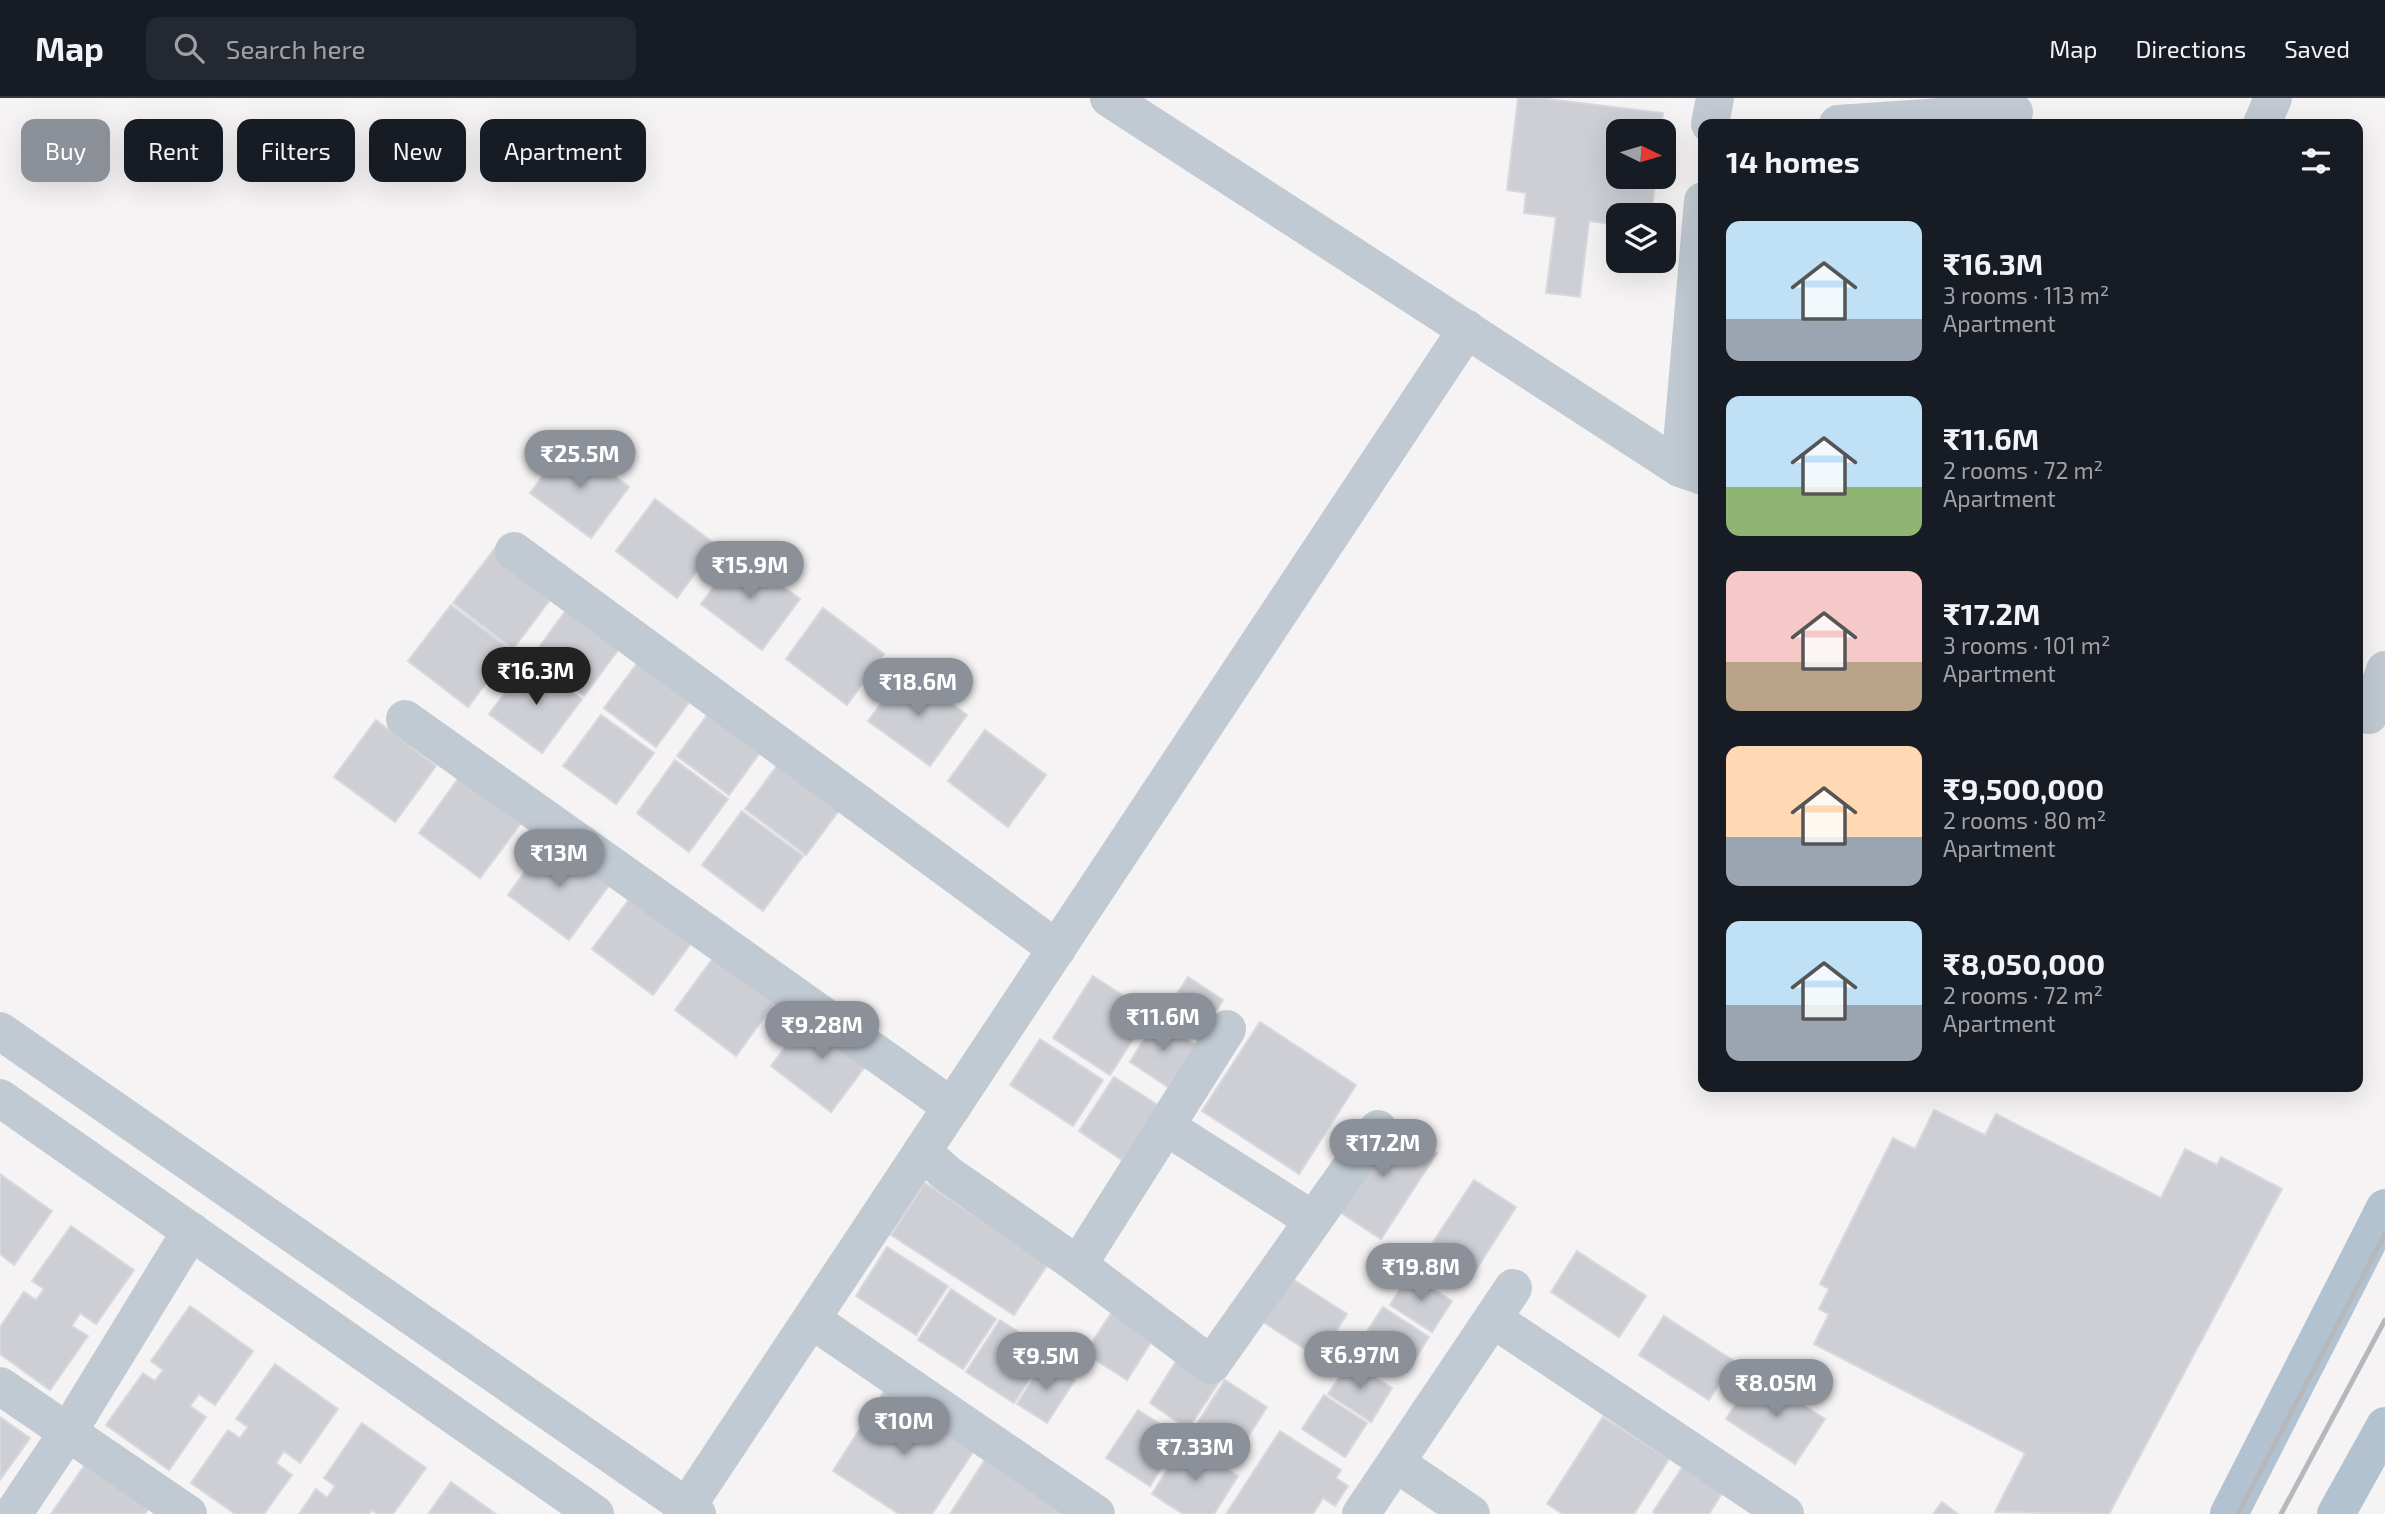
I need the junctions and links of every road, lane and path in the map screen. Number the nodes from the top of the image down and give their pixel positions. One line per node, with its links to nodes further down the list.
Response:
1 (1109, 98): 9 (street)
2 (1715, 98): 5 (street)
3 (2273, 98): 7 (street)
4 (2014, 112): 6 (street)
5 (1711, 119)
6 (1911, 119)
7 (2264, 119)
8 (1698, 314): 10 (street)
9 (1467, 330): 10 (street); 15 (street)
10 (1691, 472)
11 (513, 551): 15 (street)
12 (2385, 670): 13 (street)
13 (2370, 716)
14 (405, 719): 19 (street)
15 (1057, 948): 19 (street)
16 (1227, 1029): 20 (street)
17 (0, 1031): 32 (street)
18 (0, 1098): 25 (street)
19 (952, 1107): 22 (street)
20 (1165, 1126): 24 (street); 26 (street)
21 (1378, 1129): 24 (street)
22 (922, 1151): 26 (street); 27 (street)
23 (2385, 1208): 40 (main road)
24 (1313, 1220): 26 (street)
25 (191, 1231): 30 (street); 35 (street)
26 (1078, 1265)
27 (812, 1320): 32 (street); 36 (street)
28 (0, 1386): 30 (street)
29 (2385, 1426): 41 (main road)
30 (68, 1432): 33 (street); 34 (street)
31 (1396, 1463): 37 (street); 38 (street); 39 (street)
32 (688, 1512)
33 (13, 1514)
34 (188, 1514)
35 (595, 1514)
36 (1096, 1514)
37 (1361, 1514)
38 (1471, 1514)
39 (1785, 1514)
40 (2229, 1514)
41 (2336, 1514)

